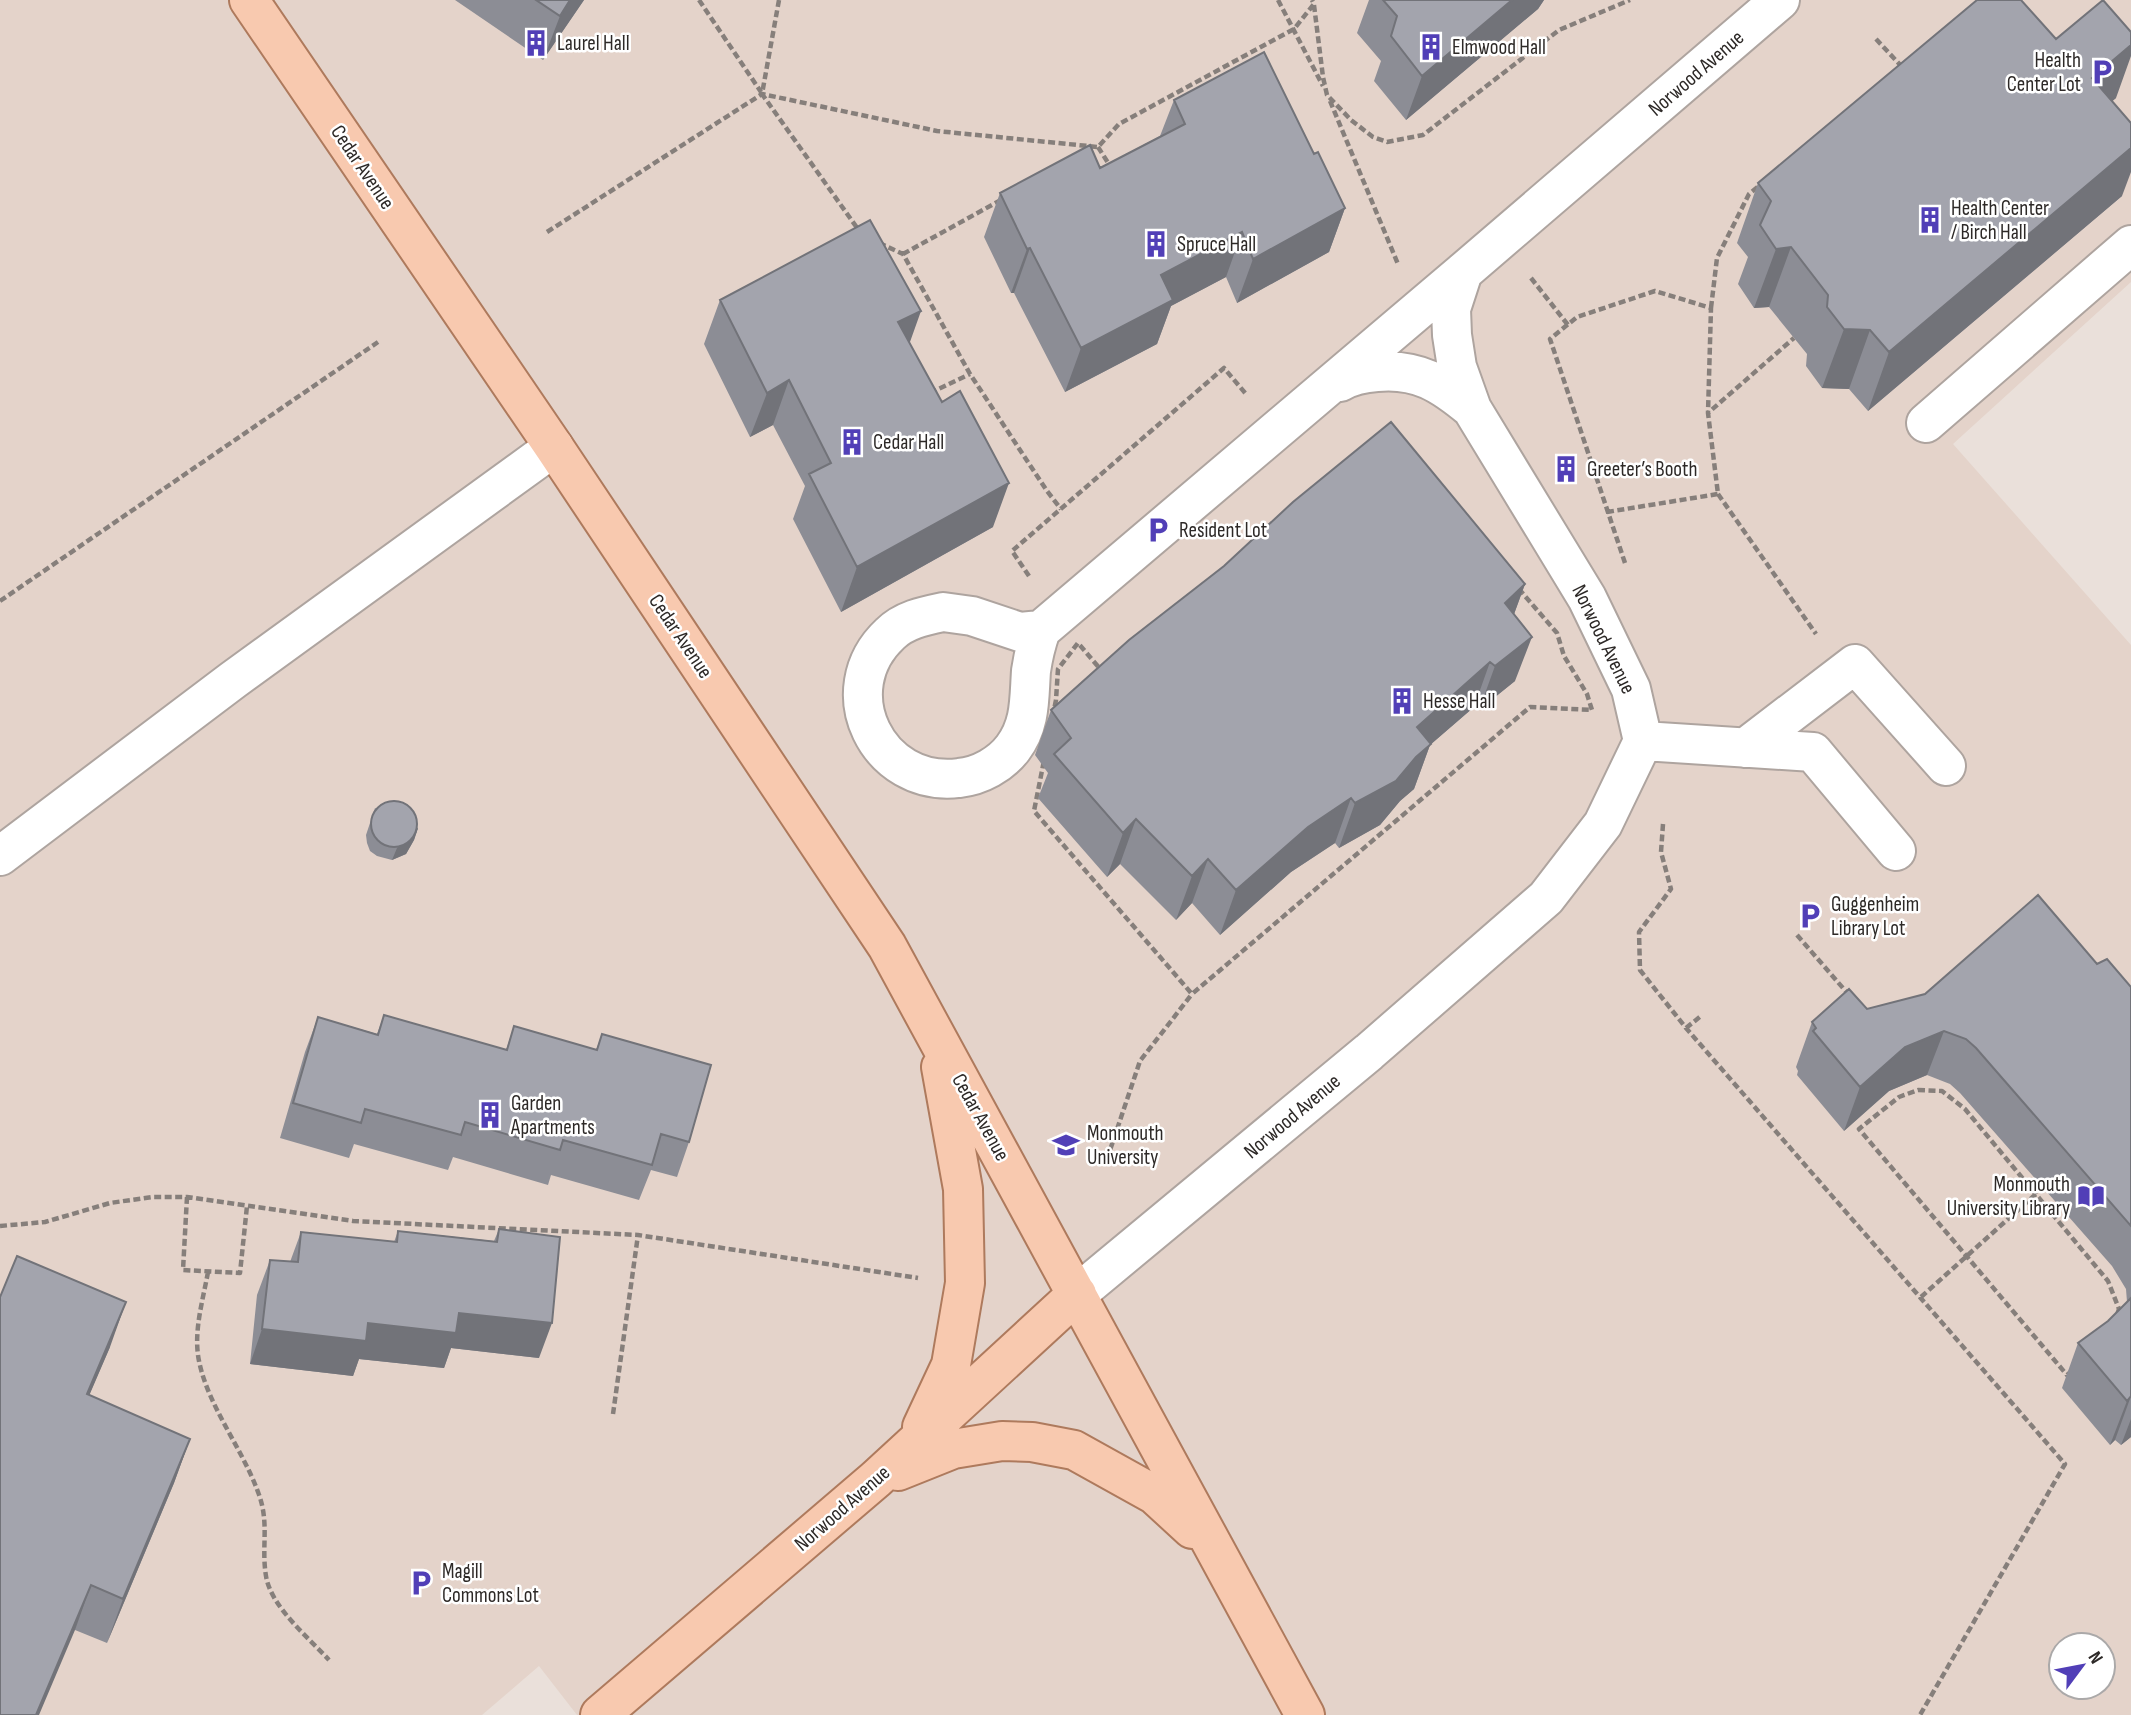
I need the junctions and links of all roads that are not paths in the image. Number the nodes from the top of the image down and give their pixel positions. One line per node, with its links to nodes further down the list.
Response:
1 (249, 0): 8 (main road, Cedar Avenue)
2 (1780, 0): 4 (street, Norwood Avenue)
3 (2131, 245): 7 (street)
4 (1463, 272): 5 (street); 6 (street, Norwood Avenue)
5 (1316, 397): 6 (street); 9 (street)
6 (1472, 409): 10 (street, Norwood Avenue)
7 (1926, 423)
8 (554, 447): 14 (street); 15 (main road, Cedar Avenue)
9 (1041, 630): 9 (street)
10 (1643, 741): 11 (street); 16 (street, Norwood Avenue)
11 (1745, 748): 12 (street); 13 (street)
12 (1946, 766)
13 (1896, 851)
14 (0, 856)
15 (936, 1034): 16 (main road, Cedar Avenue); 17 (main road)
16 (1077, 1294): 17 (main road, Norwood Avenue); 19 (main road)
17 (915, 1444): 18 (main road, Norwood Avenue)
18 (876, 1479): 19 (main road); 20 (main road, Norwood Avenue)
19 (1214, 1548): 21 (main road)
20 (600, 1715)
21 (1305, 1715)

